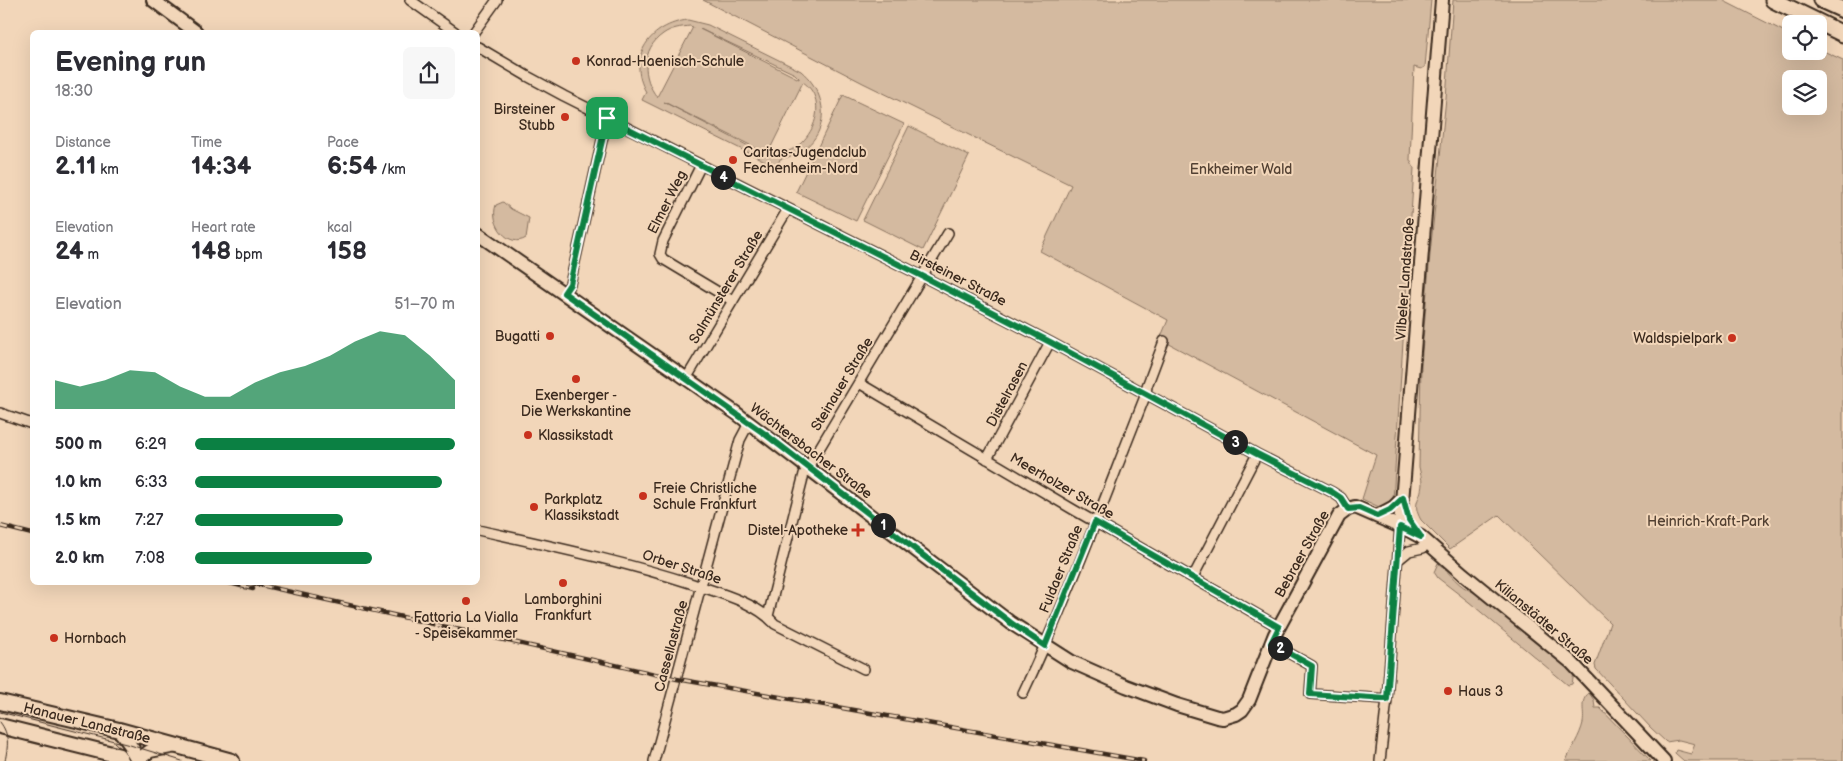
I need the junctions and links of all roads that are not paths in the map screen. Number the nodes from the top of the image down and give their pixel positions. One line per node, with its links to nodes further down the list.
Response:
1 (153, 0): 8 (street)
2 (410, 0): 9 (street)
3 (497, 0): 10 (street)
4 (1442, 0): 32 (street, Vilbeler Landstraße)
5 (1773, 0): 11 (highway)
6 (1821, 0): 7 (highway)
7 (1843, 10)
8 (193, 30)
9 (453, 30)
10 (475, 30)
11 (1843, 34)
12 (480, 48): 13 (street, Birsteiner Straße)
13 (607, 118): 14 (street, Birsteiner Straße); 19 (street)
14 (701, 165): 15 (street, Birsteiner Straße); 20 (street, Elmer Weg)
15 (788, 209): 18 (street, Birsteiner Straße); 20 (street, Salmünsterer Straße)
16 (948, 233): 18 (street, Steinauer Straße)
17 (480, 235): 19 (street, Wächtersbacher Straße)
18 (922, 276): 22 (street, Birsteiner Straße); 24 (street, Steinauer Straße)
19 (564, 293): 23 (street, Wächtersbacher Straße)
20 (734, 301): 23 (street, Salmünsterer Straße)
21 (1164, 341): 25 (street, Fuldaer Straße)
22 (1050, 342): 25 (street, Birsteiner Straße); 30 (street, Distelrasen)
23 (686, 379): 28 (street, Wächtersbacher Straße)
24 (859, 383): 30 (street, Meerholzer Straße); 31 (street, Steinauer Straße)
25 (1146, 394): 29 (street, Birsteiner Straße); 35 (street, Fuldaer Straße)
26 (0, 413): 27 (street)
27 (30, 423)
28 (749, 423): 31 (street, Wächtersbacher Straße); 41 (street, Cassellastraße)
29 (1257, 454): 33 (street, Birsteiner Straße); 40 (street)
30 (988, 459): 35 (street, Meerholzer Straße)
31 (808, 467): 42 (street, Steinauer Straße); 45 (street, Wächtersbacher Straße)
32 (1403, 498): 34 (street); 36 (street, Vilbeler Landstraße); 38 (street)
33 (1348, 509): 34 (street); 43 (street, Bebraer Straße)
34 (1377, 516): 36 (street)
35 (1095, 522): 40 (street, Meerholzer Straße); 45 (street, Fuldaer Straße)
36 (1400, 527): 38 (street); 39 (street, Vilbeler Landstraße)
37 (480, 530): 41 (street, Orber Straße)
38 (1422, 542): 39 (street); 60 (street, Kilianstädter Straße)
39 (1398, 560): 48 (street, Vilbeler Landstraße)
40 (1192, 578): 43 (street, Meerholzer Straße)
41 (702, 587): 42 (street, Orber Straße); 58 (street, Cassellastraße)
42 (768, 616): 46 (street, Orber Straße)
43 (1279, 627): 44 (street, Bebraer Straße)
44 (1271, 643): 48 (street); 50 (street, Bebraer Straße)
45 (1045, 646): 47 (street, Fuldaer Straße); 50 (street, Wächtersbacher Straße)
46 (864, 669)
47 (1023, 693)
48 (1387, 699): 59 (street, Vilbeler Landstraße)
49 (0, 702): 52 (main road, Hanauer Landstraße)
50 (1242, 710)
51 (0, 726): 54 (main road, Hanauer Landstraße)
52 (119, 730): 53 (main road, Hanauer Landstraße); 56 (street)
53 (178, 746): 56 (street); 57 (main road, Hanauer Landstraße)
54 (92, 748): 55 (street); 56 (main road, Hanauer Landstraße)
55 (105, 761)
56 (137, 761)
57 (232, 761)
58 (654, 761)
59 (1380, 761)
60 (1664, 761)

